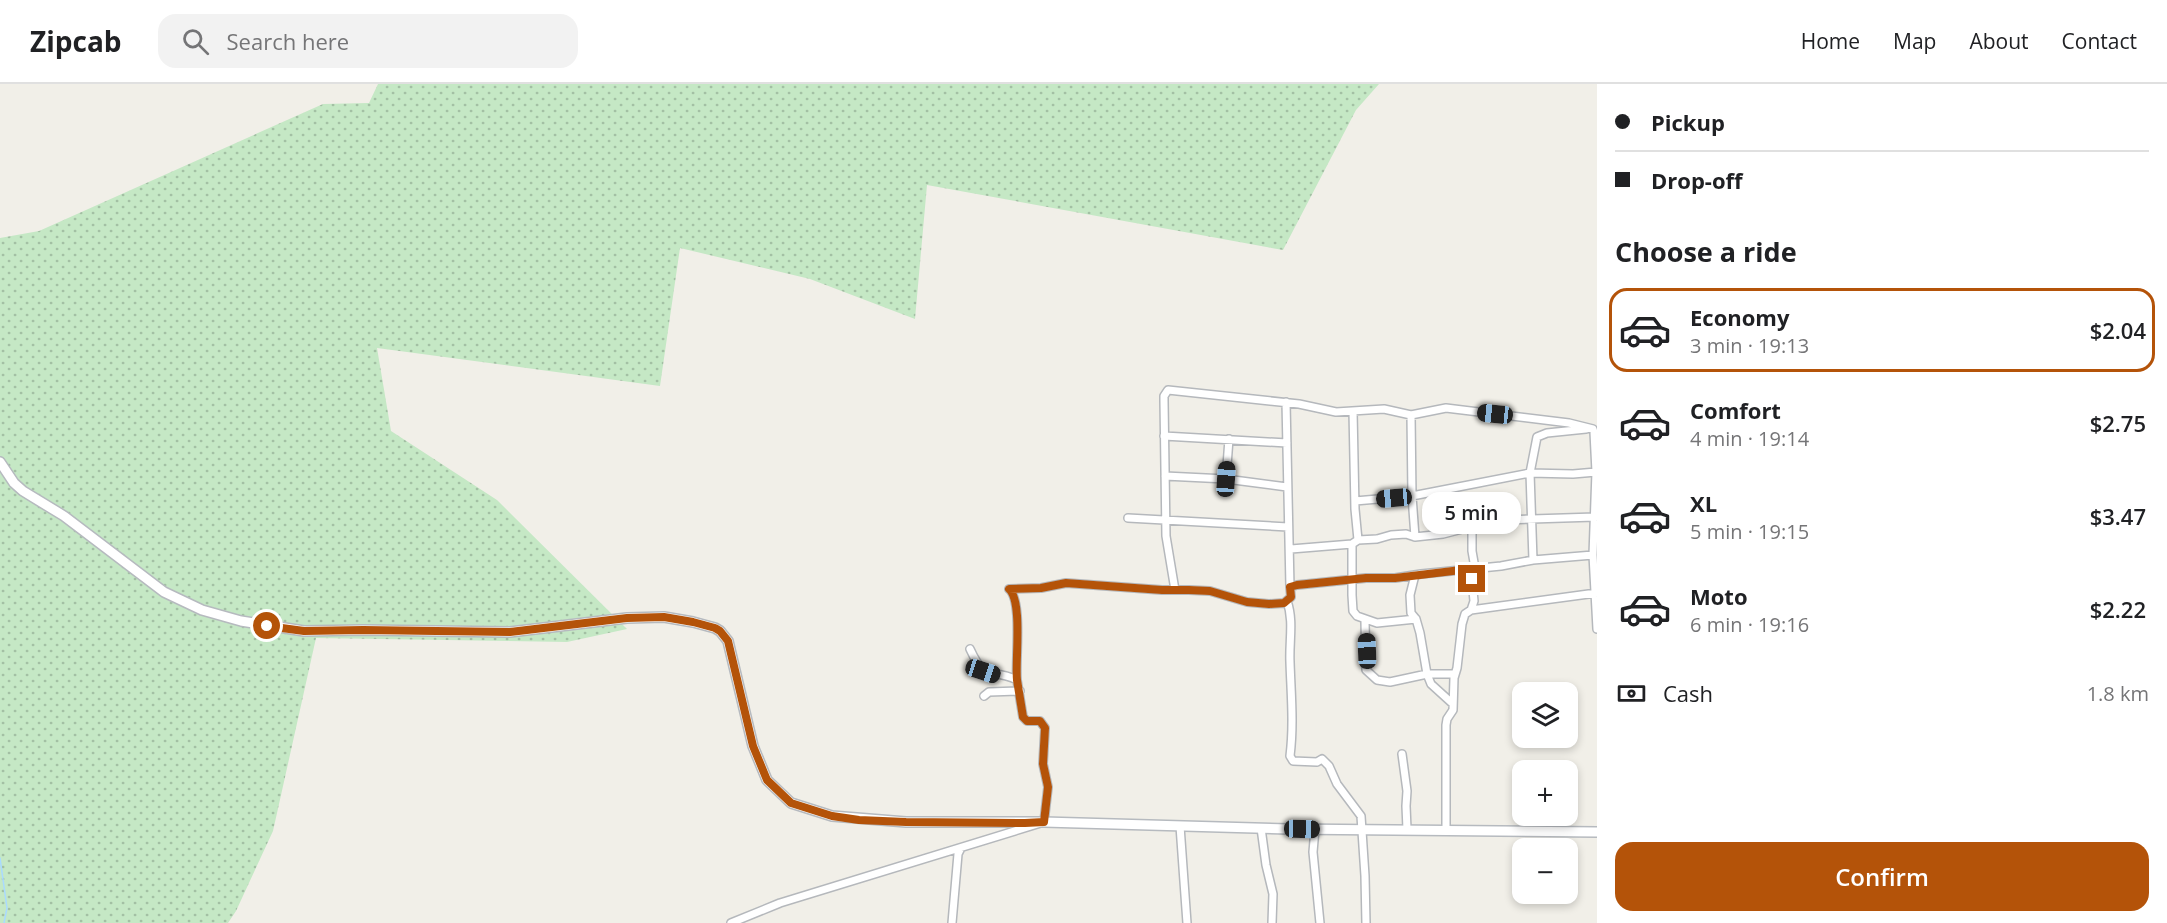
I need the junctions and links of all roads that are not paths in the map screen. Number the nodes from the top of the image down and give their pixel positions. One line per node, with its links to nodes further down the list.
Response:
1 (1286, 402): 2 (street); 5 (street); 7 (street)
2 (1353, 411): 3 (street); 15 (street)
3 (1411, 415): 4 (street); 14 (street)
4 (1593, 429): 9 (street); 10 (street)
5 (1164, 436): 6 (street); 11 (street)
6 (1229, 439): 7 (street); 12 (street)
7 (1287, 443): 13 (street)
8 (0, 462): 47 (main road)
9 (1596, 472): 10 (street); 16 (street)
10 (1530, 473): 14 (street); 18 (street)
11 (1165, 476): 12 (street); 19 (street)
12 (1226, 479): 13 (street)
13 (1287, 487): 21 (street)
14 (1412, 496): 15 (street); 22 (street)
15 (1355, 501): 23 (street)
16 (1595, 517): 18 (street); 25 (street)
17 (1128, 518): 19 (street)
18 (1531, 518): 20 (street); 26 (street)
19 (1166, 519): 21 (street); 32 (street)
20 (1472, 524): 22 (street); 28 (street)
21 (1288, 527): 24 (street)
22 (1415, 537): 23 (street)
23 (1355, 542): 24 (street); 30 (street)
24 (1291, 549): 31 (street)
25 (1593, 555): 26 (street); 27 (street)
26 (1533, 560): 28 (street)
27 (1596, 566): 33 (street)
28 (1473, 569): 29 (street); 35 (street)
29 (1415, 575): 30 (street); 36 (street)
30 (1353, 580): 31 (street); 37 (street)
31 (1290, 587): 34 (street)
32 (1174, 590): 34 (street); 42 (street)
33 (1596, 593): 35 (street); 38 (street)
34 (1287, 601): 51 (street)
35 (1471, 610): 41 (street)
36 (1416, 619): 37 (street); 40 (street)
37 (1365, 621): 40 (street)
38 (1597, 629)
39 (970, 649): 42 (street)
40 (1427, 674): 41 (street); 45 (street)
41 (1455, 674): 45 (street)
42 (1017, 680): 43 (street)
43 (1020, 691): 44 (street); 47 (street)
44 (984, 696)
45 (1453, 704): 53 (street)
46 (1402, 754): 52 (street)
47 (1044, 822): 48 (main road); 55 (street)
48 (1180, 826): 49 (main road); 58 (street)
49 (1262, 828): 50 (main road); 59 (street)
50 (1315, 829): 51 (main road); 60 (street)
51 (1362, 829): 52 (main road); 61 (street)
52 (1407, 829): 53 (main road)
53 (1446, 830): 54 (main road)
54 (1597, 832)
55 (961, 848): 56 (street); 57 (street)
56 (731, 923)
57 (952, 923)
58 (1187, 923)
59 (1272, 923)
60 (1320, 923)
61 (1366, 923)

